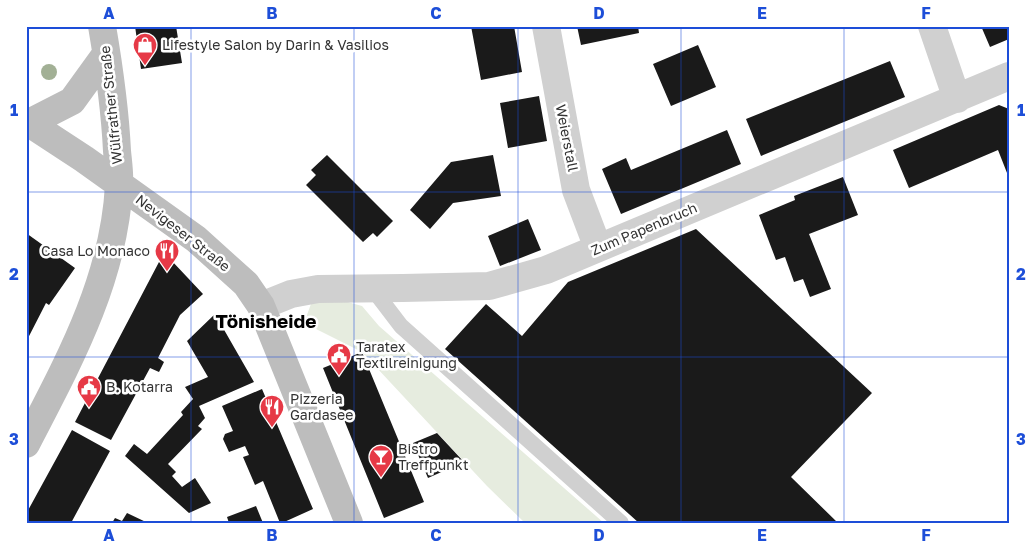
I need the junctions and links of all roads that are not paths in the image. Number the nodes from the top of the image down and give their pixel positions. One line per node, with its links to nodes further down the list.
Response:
1 (102, 26): 4 (main road, Wülfrather Straße)
2 (546, 26): 9 (street, Weierstall)
3 (932, 26): 6 (street)
4 (106, 54): 7 (main road); 8 (main road, Wülfrather Straße)
5 (1009, 76): 6 (street, Zum Papenbruch)
6 (957, 99): 9 (street, Zum Papenbruch)
7 (28, 122): 8 (main road, Nevigeser Straße)
8 (119, 184): 11 (main road, Nevigeser Straße); 12 (main road, Wülfrather Straße)
9 (598, 248): 10 (street, Zum Papenbruch)
10 (372, 288): 11 (street, Zum Papenbruch); 14 (lane)
11 (261, 306): 13 (main road, Nevigeser Straße)
12 (26, 444)
13 (349, 523)
14 (621, 523)

